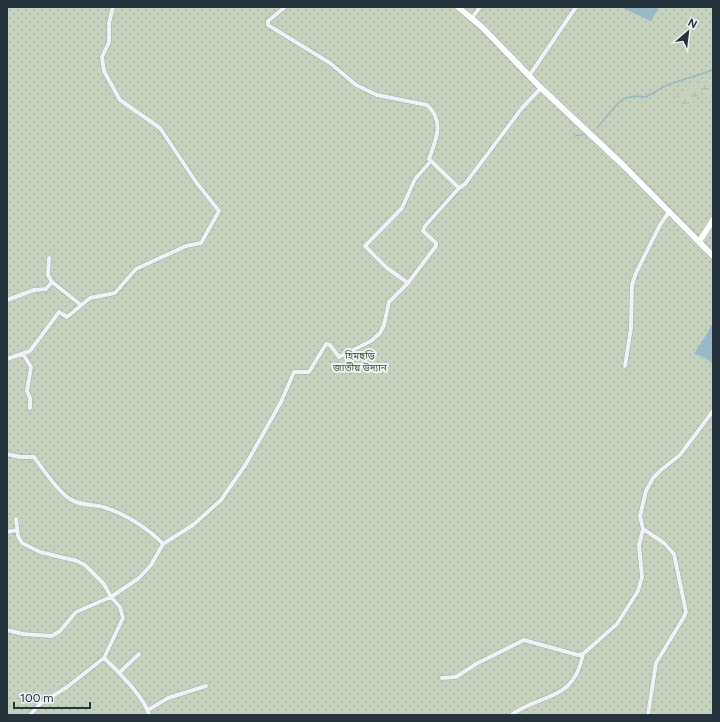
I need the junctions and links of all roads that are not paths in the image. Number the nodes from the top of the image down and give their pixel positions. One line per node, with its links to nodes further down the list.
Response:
1 (113, 7): 19 (street)
2 (284, 7): 9 (street)
3 (458, 7): 6 (main road)
4 (480, 7): 6 (street)
5 (576, 7): 7 (street)
6 (472, 18): 7 (main road)
7 (529, 76): 8 (main road)
8 (541, 88): 10 (street); 11 (main road)
9 (430, 162): 10 (street); 17 (street)
10 (459, 188): 17 (street)
11 (669, 212): 13 (main road); 22 (street)
12 (713, 220): 13 (main road)
13 (699, 242): 14 (main road)
14 (713, 256)
15 (49, 258): 16 (street)
16 (52, 282): 18 (street); 19 (street)
17 (408, 283): 30 (street)
18 (7, 300)
19 (81, 305): 20 (street)
20 (23, 354): 21 (street); 23 (street)
21 (7, 359)
22 (625, 366)
23 (30, 408)
24 (713, 410): 27 (street)
25 (7, 454): 30 (street)
26 (16, 519): 28 (street)
27 (642, 529): 34 (street); 42 (street)
28 (17, 530): 29 (street); 31 (street)
29 (7, 532)
30 (163, 544): 31 (street)
31 (111, 597): 32 (street); 35 (street)
32 (7, 630)
33 (139, 654): 36 (street)
34 (583, 654): 37 (street); 41 (street)
35 (104, 658): 36 (street); 40 (street)
36 (119, 673): 39 (street)
37 (442, 678)
38 (206, 686): 39 (street)
39 (149, 713)
40 (30, 715)
41 (511, 715)
42 (648, 715)

